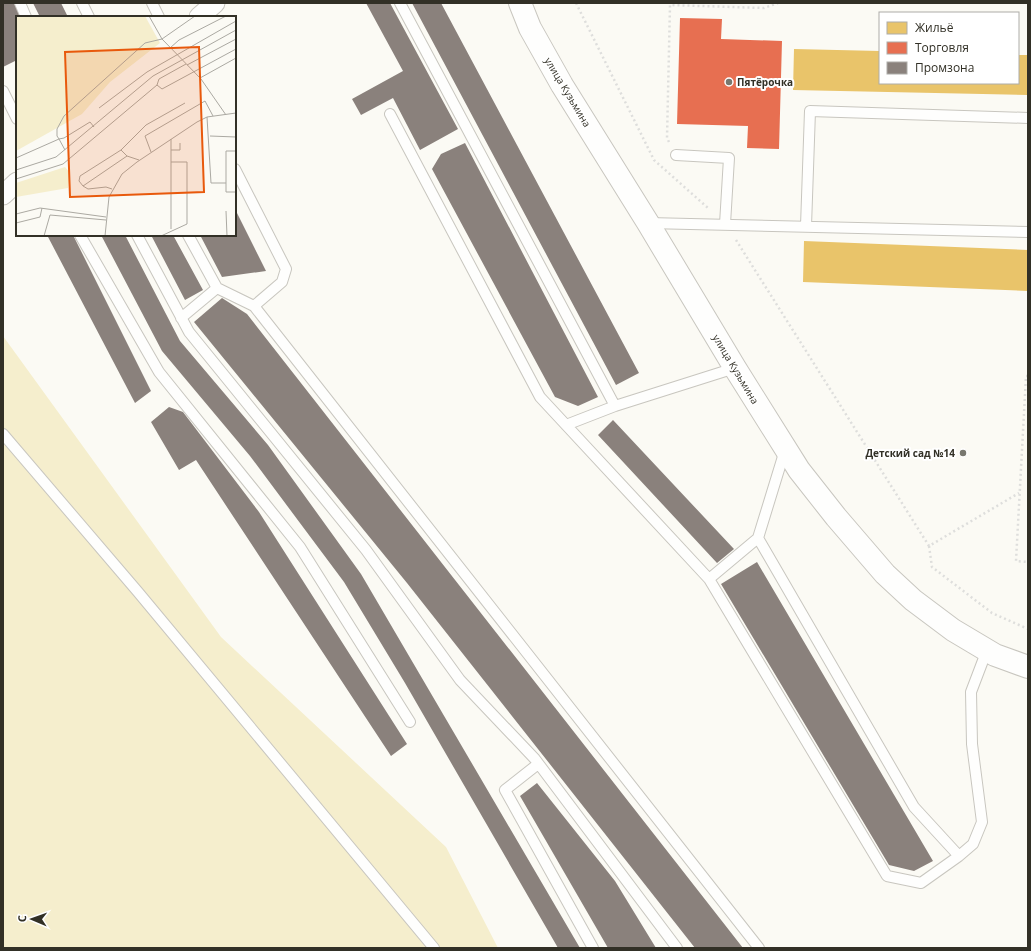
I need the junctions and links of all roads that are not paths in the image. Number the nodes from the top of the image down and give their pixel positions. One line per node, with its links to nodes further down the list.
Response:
1 (20, 3): 7 (lane)
2 (82, 3): 8 (lane)
3 (152, 3): 9 (lane)
4 (215, 3): 10 (street)
5 (400, 3): 30 (lane)
6 (520, 3): 19 (main road, улица Кузьмина)
7 (26, 16)
8 (88, 16)
9 (158, 16)
10 (200, 16)
11 (3, 90): 13 (lane)
12 (390, 114): 31 (lane)
13 (16, 117)
14 (1028, 118): 21 (lane)
15 (676, 155): 20 (lane)
16 (236, 171): 27 (lane)
17 (16, 183): 18 (street)
18 (3, 195)
19 (648, 223): 20 (lane); 29 (main road, улица Кузьмина)
20 (725, 224): 21 (lane)
21 (806, 226): 22 (lane)
22 (1028, 232)
23 (81, 236): 38 (lane)
24 (138, 236): 28 (lane)
25 (189, 236): 26 (lane)
26 (217, 288): 27 (lane); 28 (lane)
27 (254, 306): 44 (lane)
28 (181, 318): 39 (lane)
29 (735, 368): 30 (lane); 33 (main road, улица Кузьмина)
30 (615, 406): 31 (lane)
31 (566, 425): 35 (lane)
32 (3, 434): 41 (lane)
33 (786, 449): 34 (lane); 36 (main road, улица Кузьмина)
34 (758, 538): 35 (lane); 40 (lane)
35 (709, 579): 40 (lane)
36 (987, 650): 37 (main road, улица Кузьмина); 40 (lane)
37 (1028, 667)
38 (410, 722)
39 (538, 764): 42 (lane); 43 (lane)
40 (959, 856)
41 (434, 948)
42 (593, 948)
43 (677, 948)
44 (759, 948)

